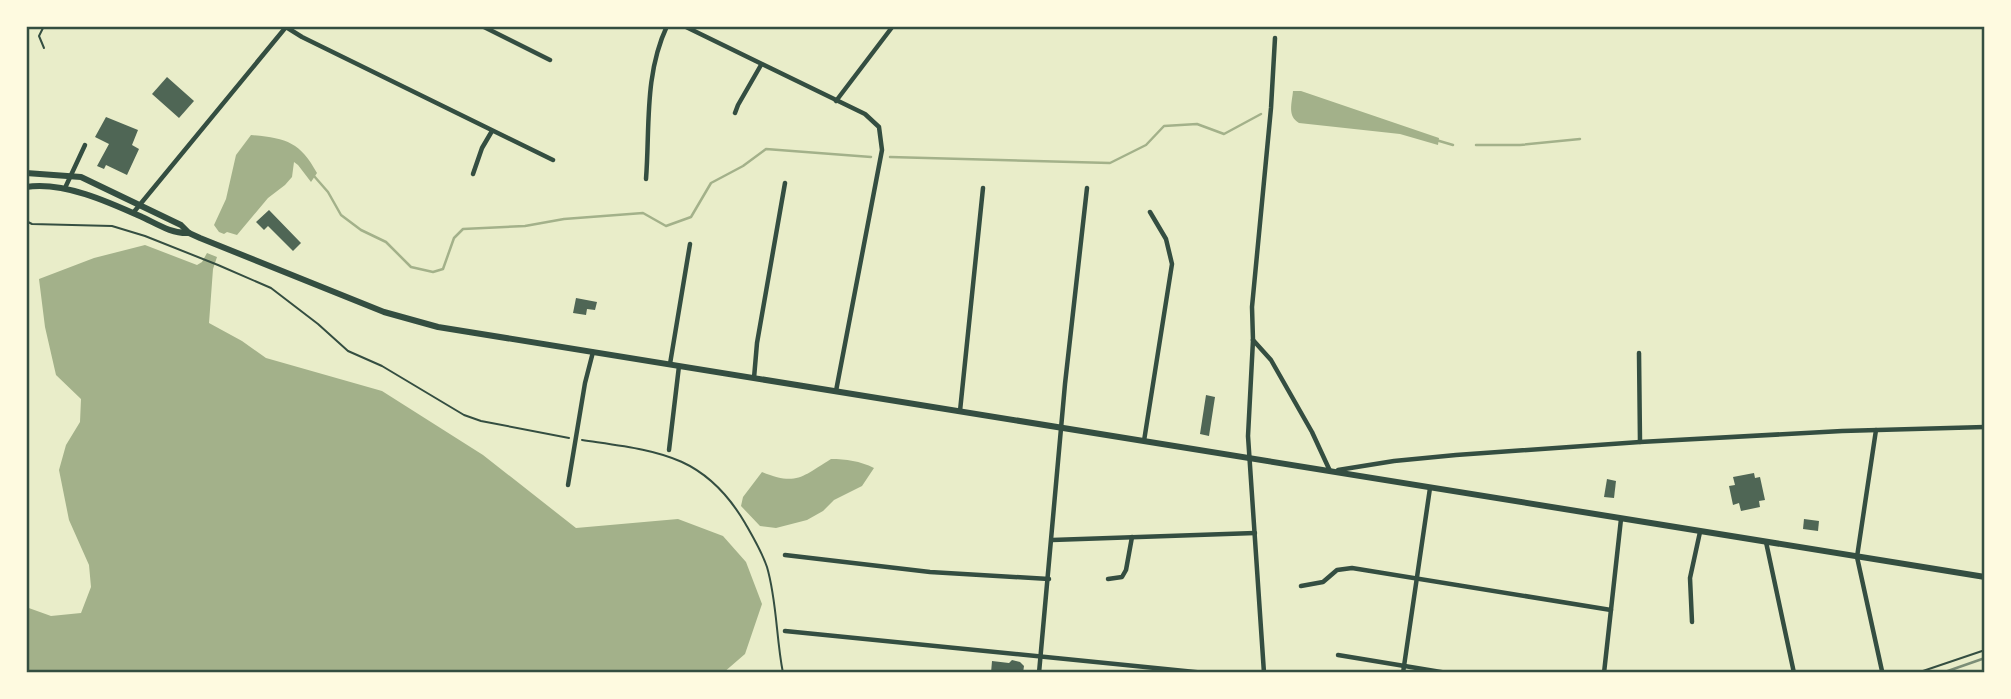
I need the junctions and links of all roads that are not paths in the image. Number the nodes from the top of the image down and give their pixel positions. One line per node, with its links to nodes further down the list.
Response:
1 (482, 26): 7 (street)
2 (667, 26): 17 (street)
3 (684, 26): 8 (street)
4 (892, 26): 9 (street)
5 (286, 27): 11 (street); 23 (street)
6 (1275, 38): 28 (street)
7 (550, 60)
8 (761, 65): 9 (street); 10 (street)
9 (836, 101): 34 (street)
10 (736, 113)
11 (492, 131): 13 (street); 16 (street)
12 (85, 145): 15 (street)
13 (553, 160)
14 (26, 173): 15 (main road)
15 (71, 174): 20 (street); 23 (main road)
16 (473, 174)
17 (646, 179)
18 (785, 183): 33 (street)
19 (26, 187): 20 (main road)
20 (65, 188): 25 (main road)
21 (983, 188): 36 (street)
22 (1087, 188): 38 (street)
23 (140, 204): 25 (street); 26 (main road)
24 (1150, 212): 40 (street)
25 (133, 213): 26 (main road)
26 (189, 233): 29 (main road)
27 (690, 244): 31 (street)
28 (1253, 340): 43 (street); 44 (street)
29 (593, 351): 31 (main road); 45 (street)
30 (1639, 353): 41 (street)
31 (670, 364): 32 (main road)
32 (679, 365): 33 (main road); 42 (street)
33 (754, 378): 34 (main road)
34 (836, 391): 36 (main road)
35 (26, 398): 47 (main road)
36 (960, 411): 38 (main road)
37 (1985, 427): 39 (street)
38 (1063, 429): 40 (main road); 52 (street)
39 (1876, 430): 41 (street); 55 (street)
40 (1144, 441): 43 (main road)
41 (1640, 442): 44 (street)
42 (669, 450)
43 (1250, 459): 44 (main road); 50 (street)
44 (1331, 472): 46 (main road)
45 (568, 485)
46 (1430, 488): 48 (main road); 59 (street)
47 (26, 497)
48 (1621, 519): 49 (main road); 61 (street)
49 (1700, 532): 53 (main road); 62 (street)
50 (1255, 533): 51 (street); 70 (street)
51 (1132, 537): 52 (street); 58 (street)
52 (1052, 540): 57 (street)
53 (1766, 542): 55 (main road); 74 (street)
54 (785, 555): 57 (street)
55 (1857, 557): 56 (main road); 67 (street)
56 (1985, 577)
57 (1049, 579): 65 (street)
58 (1108, 579)
59 (1417, 580): 60 (street); 61 (street); 66 (street)
60 (1301, 586)
61 (1611, 610): 73 (street)
62 (1692, 622)
63 (785, 631): 65 (street)
64 (1338, 654): 66 (street)
65 (1041, 656): 68 (street); 69 (street)
66 (1404, 666): 71 (street); 72 (street)
67 (1882, 671)
68 (1039, 673)
69 (1205, 673)
70 (1264, 673)
71 (1403, 673)
72 (1447, 673)
73 (1604, 673)
74 (1794, 673)

